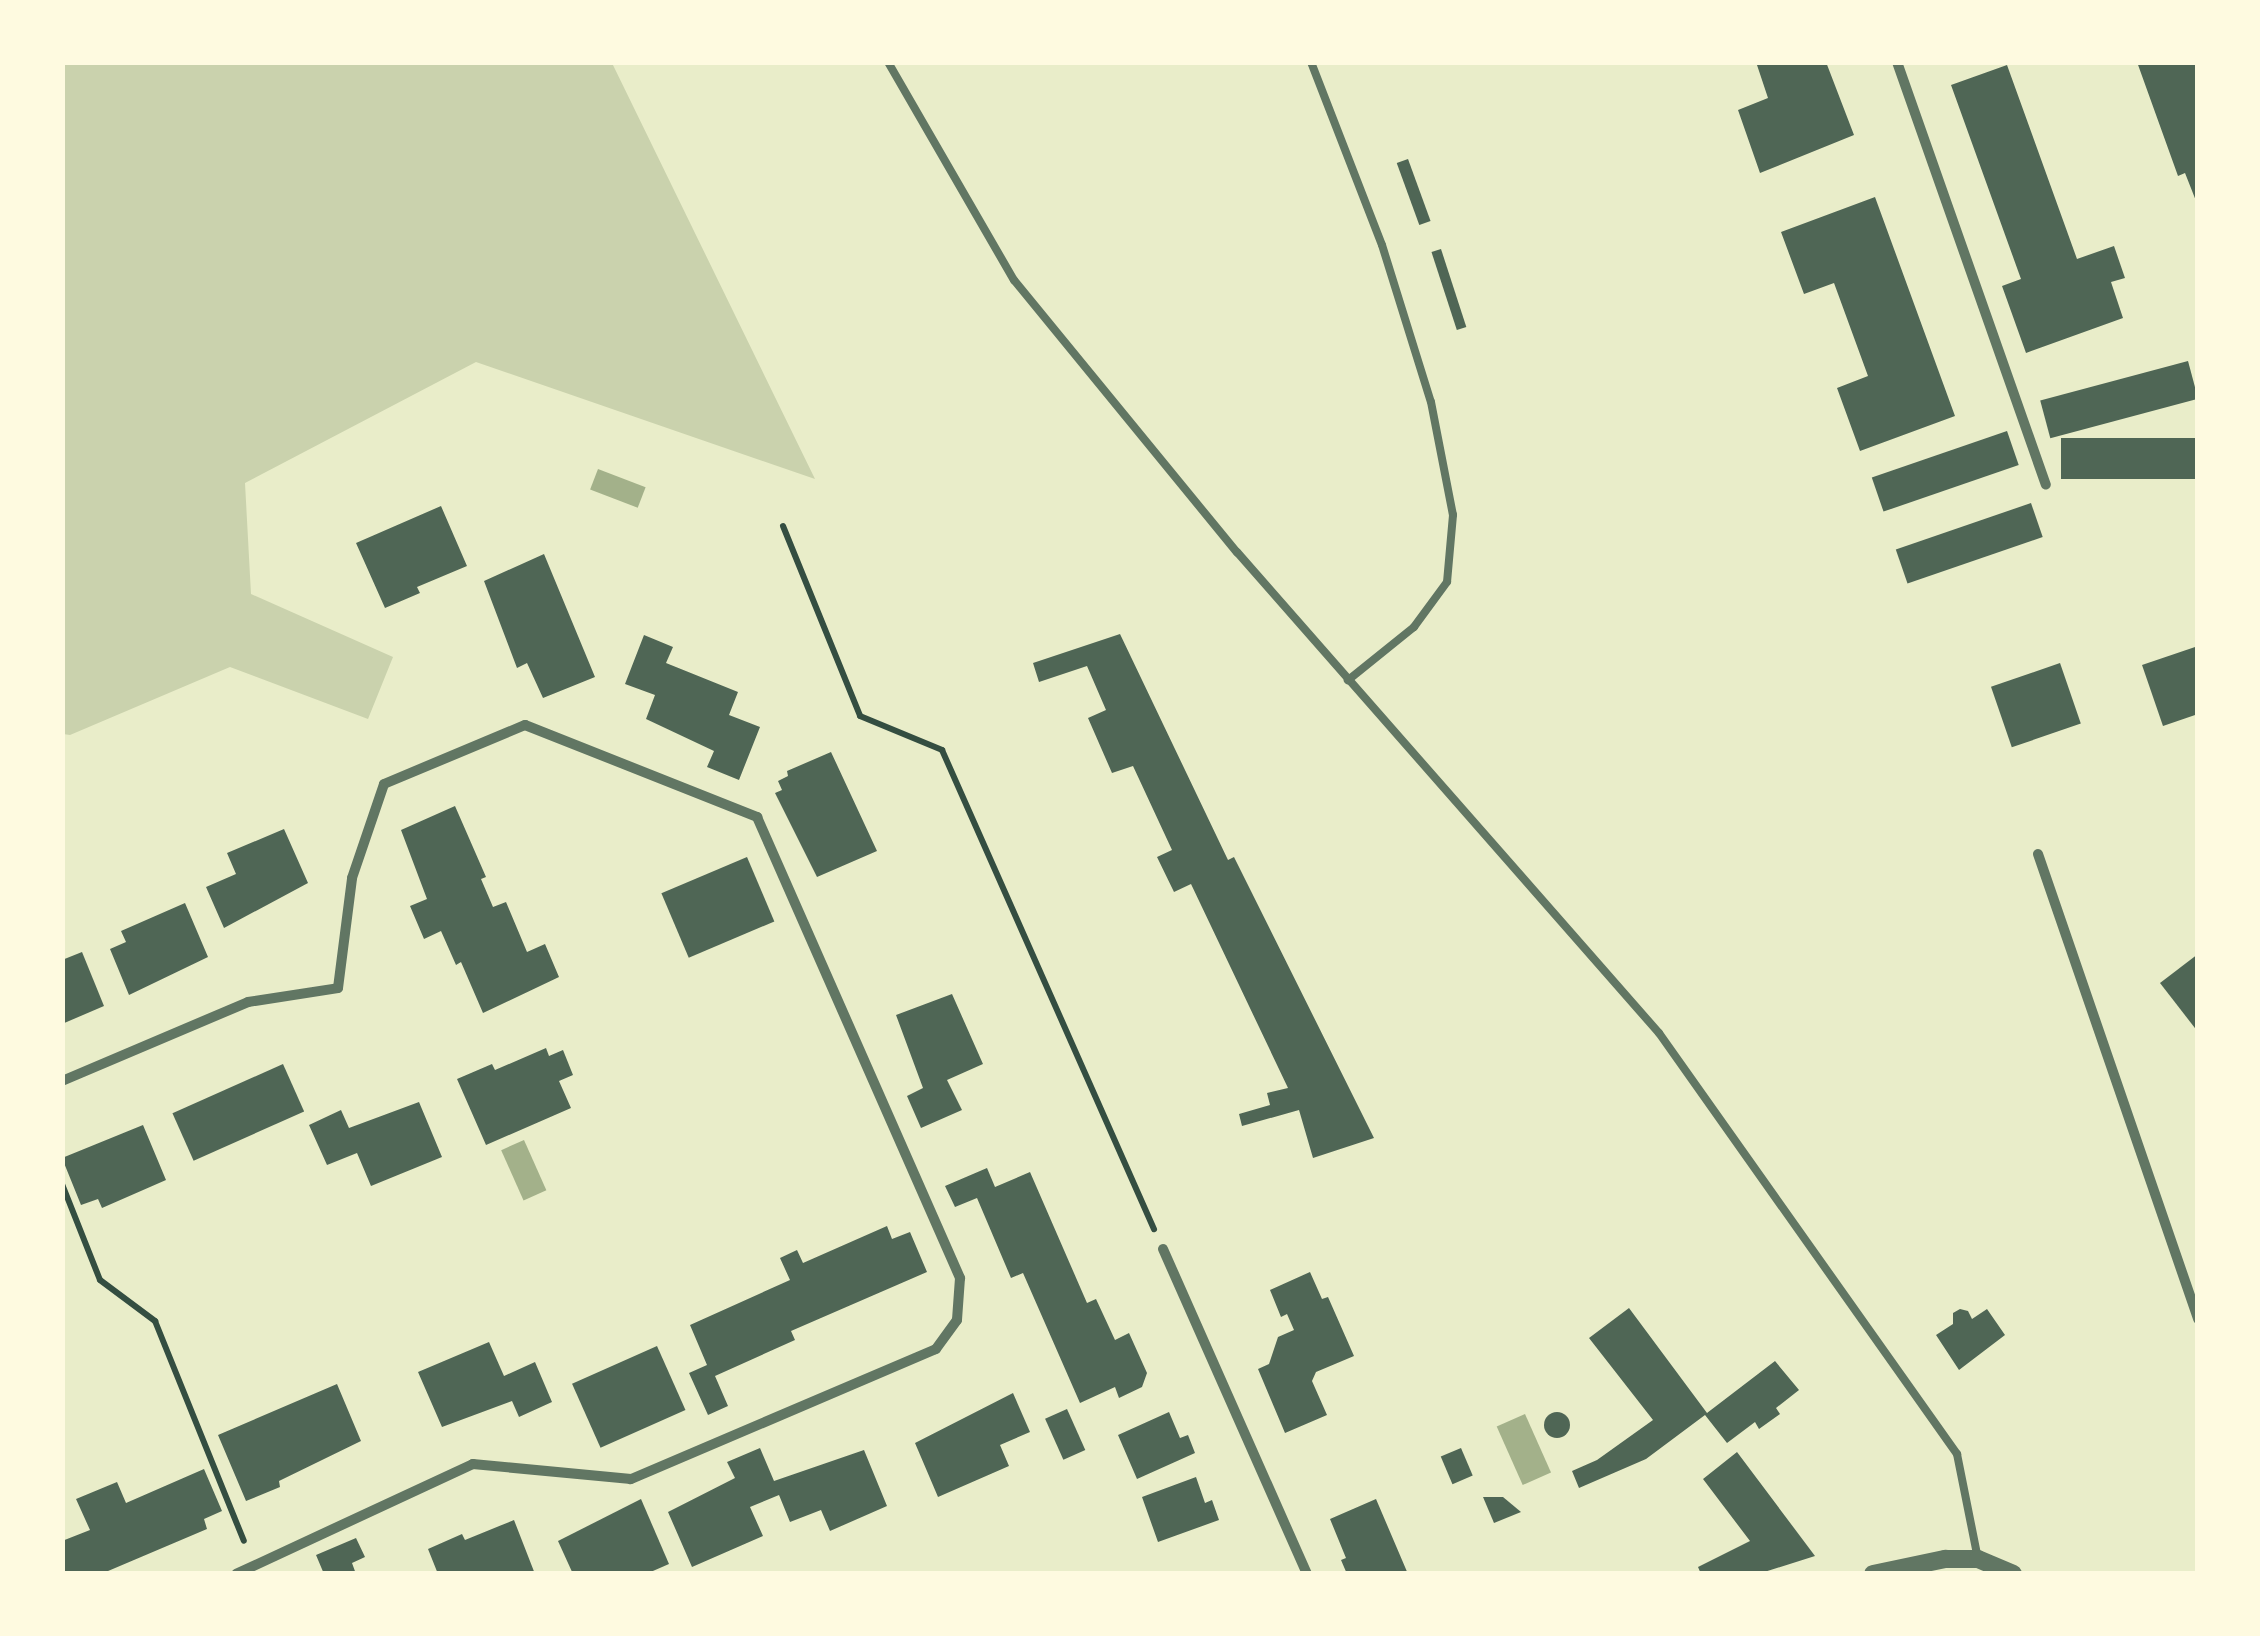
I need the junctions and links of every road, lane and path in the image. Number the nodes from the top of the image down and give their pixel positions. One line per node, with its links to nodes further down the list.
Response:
1 (888, 62): 6 (lane)
2 (1311, 62): 6 (lane)
3 (1897, 62): 4 (street)
4 (2046, 484)
5 (783, 526): 10 (path)
6 (1348, 680): 13 (lane)
7 (2038, 854): 11 (street)
8 (62, 1081): 14 (street)
9 (62, 1184): 12 (path)
10 (1162, 1249): 15 (street)
11 (2198, 1319)
12 (240, 1558)
13 (1978, 1559): 16 (street); 17 (street)
14 (236, 1574)
15 (1307, 1574)
16 (1872, 1574)
17 (2013, 1574)

